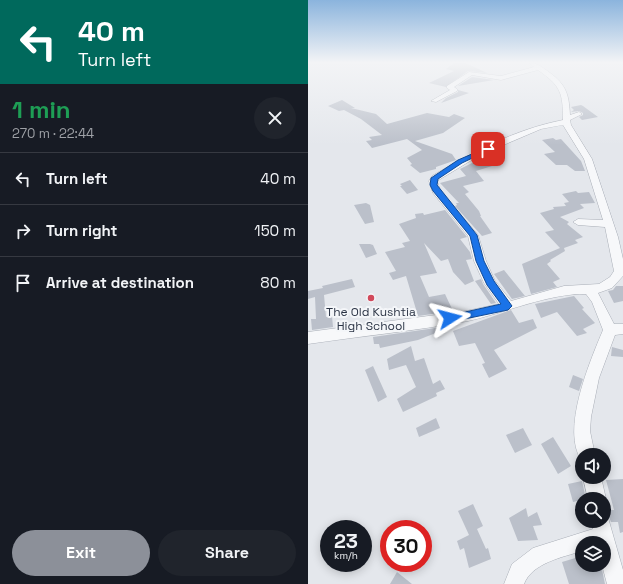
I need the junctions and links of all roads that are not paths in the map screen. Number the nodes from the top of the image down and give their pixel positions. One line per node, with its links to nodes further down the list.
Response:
1 (455, 90): 3 (street)
2 (563, 90): 5 (street)
3 (434, 101)
4 (579, 114): 5 (street)
5 (567, 120): 7 (street); 9 (street)
6 (578, 222): 7 (street)
7 (608, 224): 8 (street)
8 (590, 291): 9 (street); 10 (street)
9 (508, 306): 11 (street)
10 (616, 329): 12 (street)
11 (308, 338)
12 (586, 448)
13 (602, 528): 14 (street); 15 (street)
14 (514, 584)
15 (617, 584)

